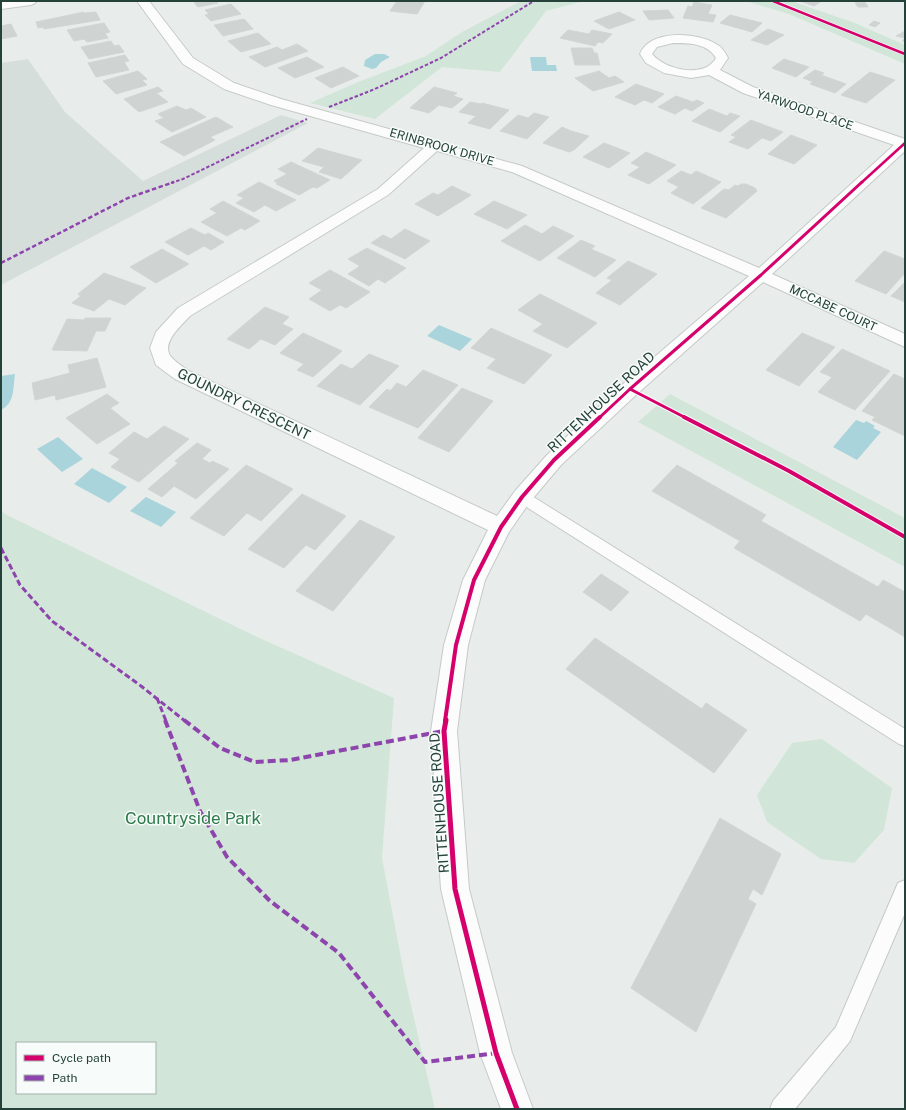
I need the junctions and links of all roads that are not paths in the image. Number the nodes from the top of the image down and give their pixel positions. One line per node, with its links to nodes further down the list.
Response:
1 (31, 1): 3 (street)
2 (143, 1): 6 (street, ERINBROOK DRIVE)
3 (1, 5)
4 (710, 70): 4 (street); 5 (street, YARWOOD PLACE)
5 (905, 144): 7 (street, RITTENHOUSE ROAD)
6 (435, 145): 7 (street, ERINBROOK DRIVE); 10 (street, GOUNDRY CRESCENT)
7 (761, 274): 8 (street, MCCABE COURT); 9 (street, RITTENHOUSE ROAD)
8 (905, 341)
9 (522, 497): 10 (street, RITTENHOUSE ROAD); 11 (lane)
10 (501, 527): 13 (street, RITTENHOUSE ROAD)
11 (905, 738)
12 (905, 890): 14 (lane)
13 (517, 1109)
14 (781, 1109)

